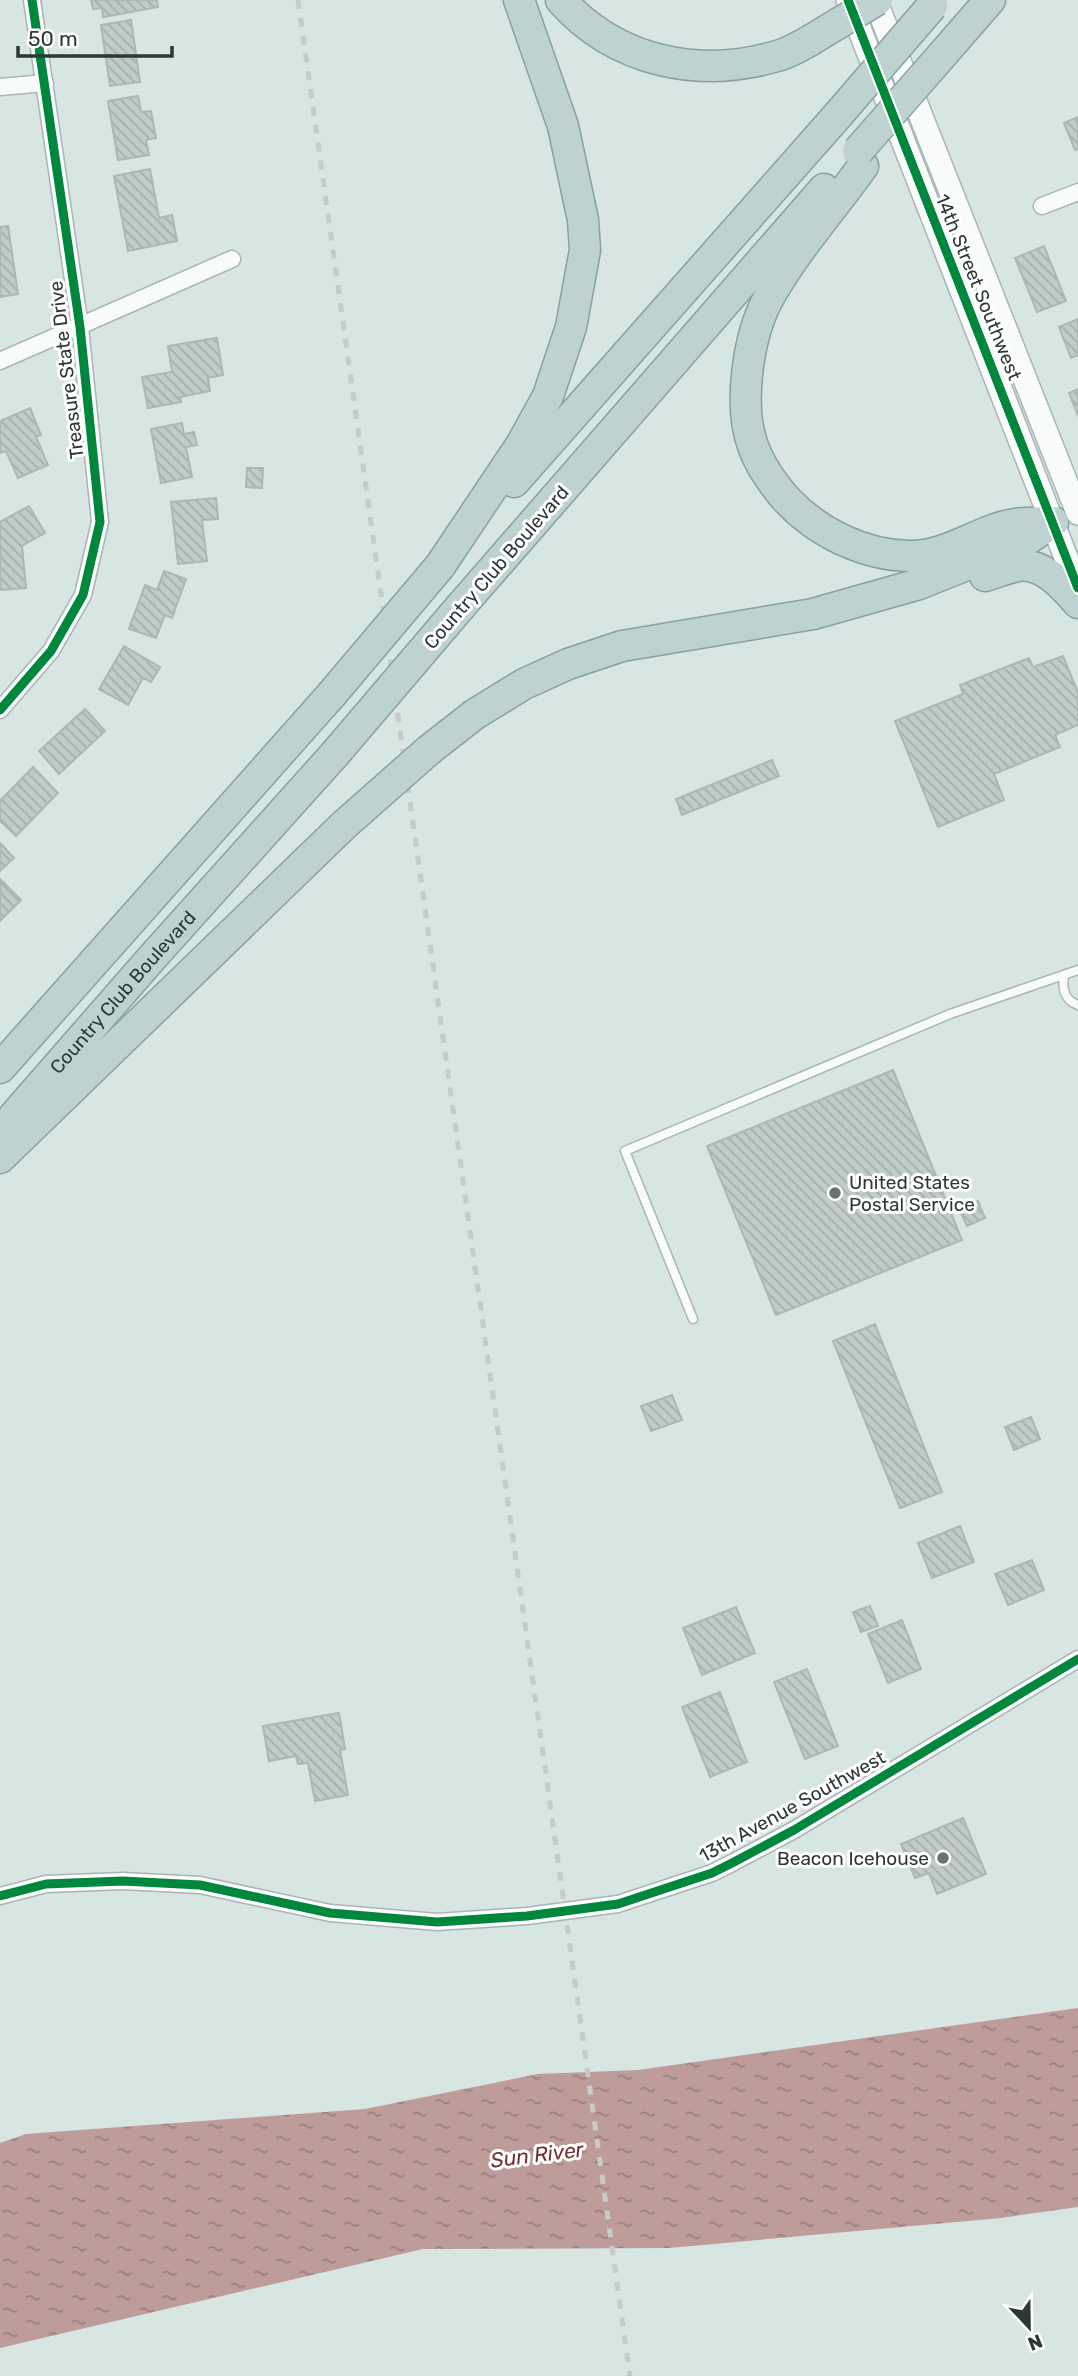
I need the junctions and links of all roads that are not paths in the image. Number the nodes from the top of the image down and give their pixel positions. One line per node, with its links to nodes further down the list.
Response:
1 (32, 0): 8 (street, Treasure State Drive)
2 (519, 0): 17 (highway)
3 (561, 0): 5 (highway, bridge)
4 (848, 0): 16 (street, 14th Street Southwest)
5 (876, 0): 16 (street, 14th Street Southwest)
6 (990, 0): 10 (highway, Country Club Boulevard, bridge)
7 (934, 3): 17 (highway, Country Club Boulevard, bridge)
8 (45, 83): 9 (street); 14 (street, Treasure State Drive)
9 (0, 87)
10 (860, 159): 16 (highway); 26 (highway, Country Club Boulevard, bridge)
11 (1078, 192): 12 (street)
12 (1042, 206)
13 (232, 259): 14 (street)
14 (80, 327): 15 (street); 21 (street, Treasure State Drive)
15 (0, 361)
16 (1072, 515): 18 (street, 14th Street Southwest); 19 (highway)
17 (440, 566): 25 (highway, Country Club Boulevard, bridge)
18 (1078, 588)
19 (875, 597): 20 (highway); 27 (highway, bridge)
20 (1078, 603)
21 (0, 710)
22 (1078, 970): 23 (lane)
23 (1064, 975): 24 (lane); 28 (lane)
24 (1078, 1005)
25 (0, 1068)
26 (0, 1132)
27 (0, 1158)
28 (693, 1319)
29 (1078, 1659): 30 (street, 13th Avenue Southwest)
30 (0, 1896)

